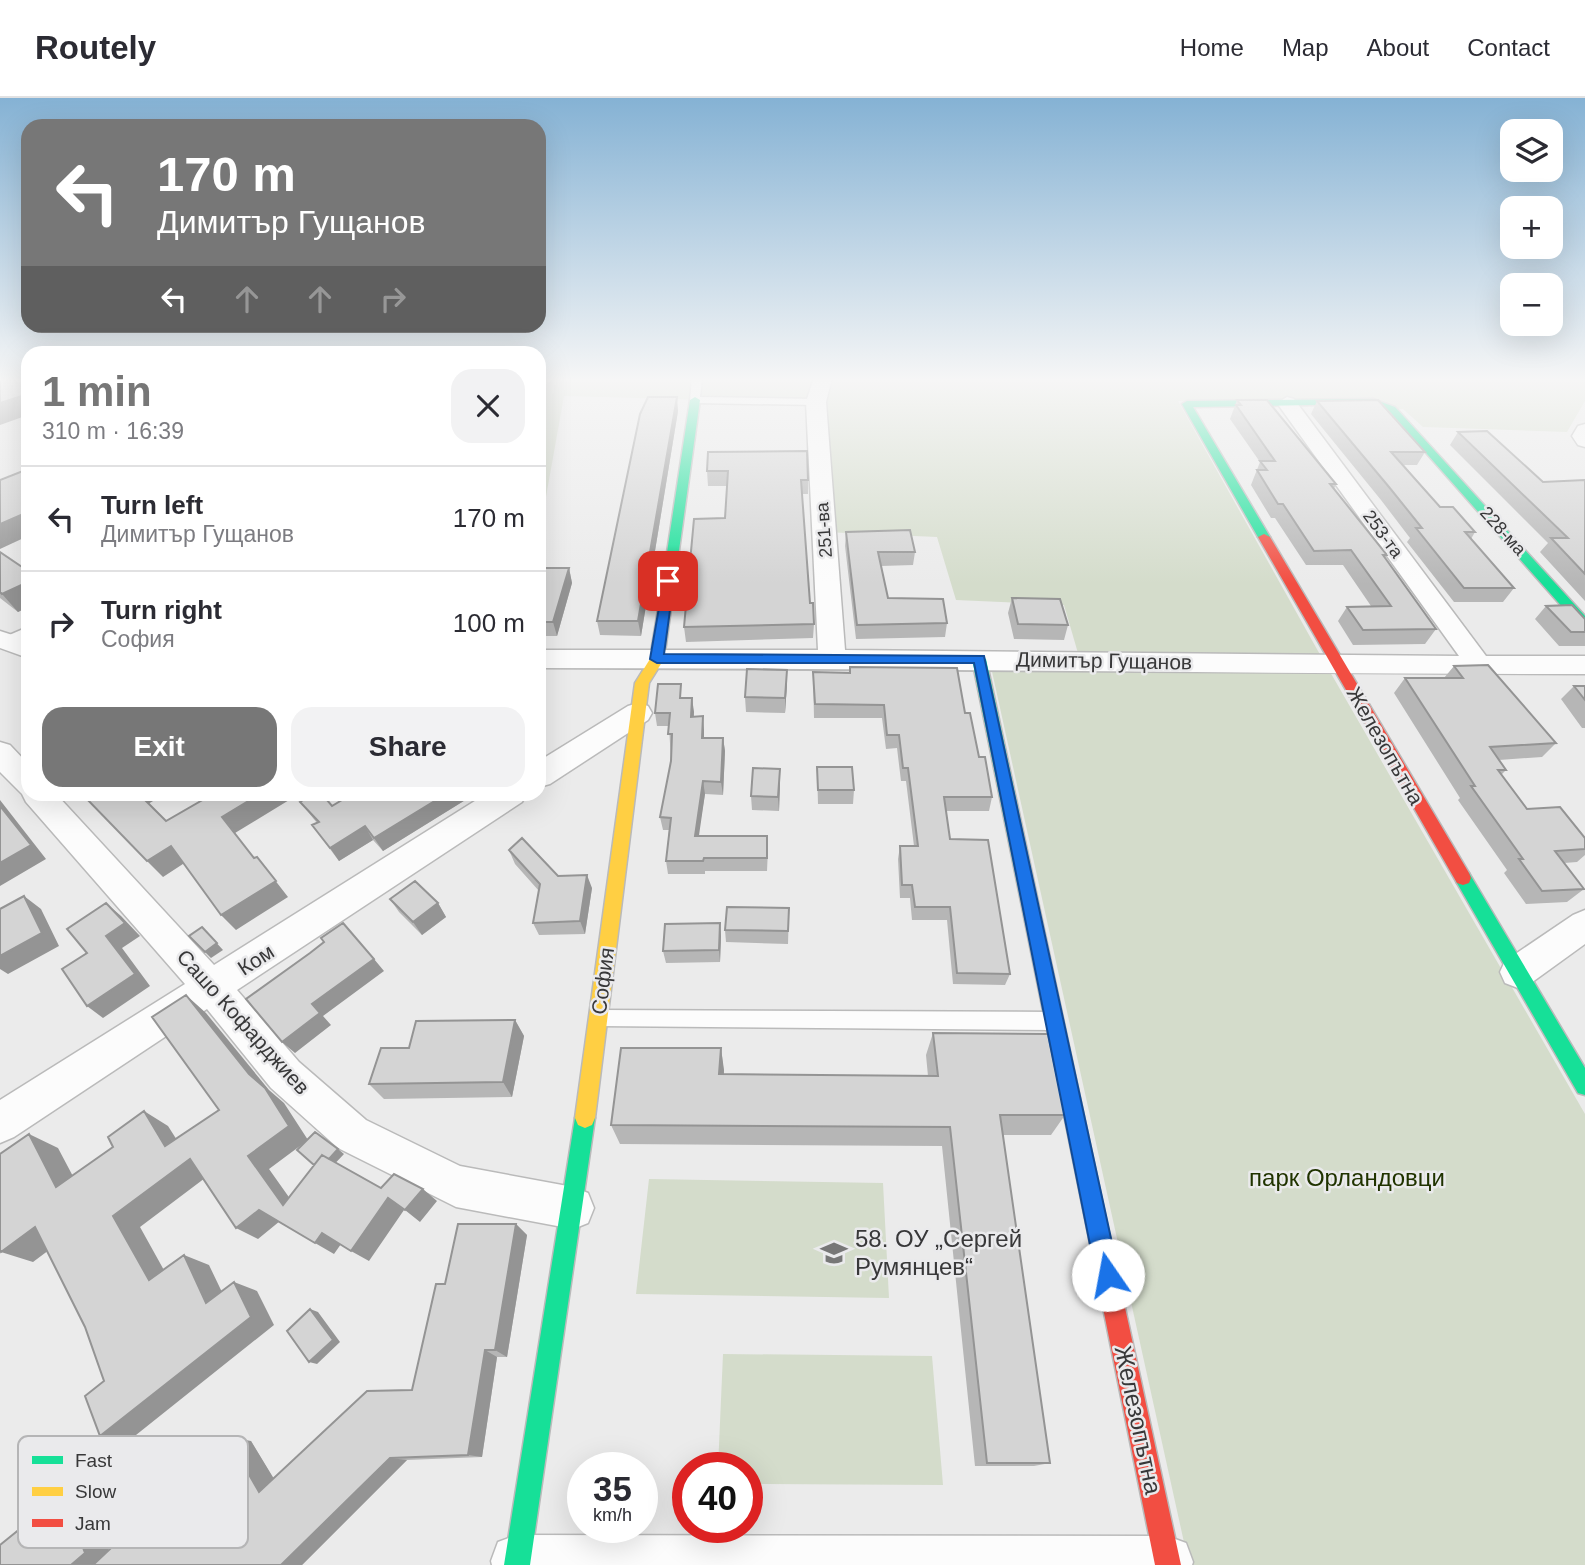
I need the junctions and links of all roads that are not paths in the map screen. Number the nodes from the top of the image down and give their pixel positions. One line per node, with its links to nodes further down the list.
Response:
1 (688, 446): 8 (street, София)
2 (819, 446): 9 (street, 251-ва)
3 (1212, 446): 11 (street, Железопътна)
4 (1319, 446): 12 (street, 253-та)
5 (1426, 446): 6 (street, 228-ма)
6 (1585, 624)
7 (546, 659): 8 (street, Димитър Гущанов)
8 (657, 659): 9 (street, Димитър Гущанов); 14 (street, София)
9 (832, 659): 10 (street, Димитър Гущанов)
10 (979, 659): 11 (street, Димитър Гущанов); 24 (street, Железопътна)
11 (1338, 665): 12 (street, Димитър Гущанов); 21 (street, Железопътна)
12 (1479, 665): 13 (street, Димитър Гущанов)
13 (1585, 665)
14 (638, 713): 16 (street); 23 (street, София)
15 (0, 753): 17 (street)
16 (546, 772)
17 (21, 776)
18 (43, 801): 22 (street, Сашо Кофарджиев)
19 (500, 801): 22 (street, Ком)
20 (1585, 925): 21 (street)
21 (1518, 972): 25 (street, Железопътна)
22 (212, 988): 26 (street, Ком); 27 (street, Сашо Кофарджиев)
23 (598, 1018): 24 (lane); 27 (street, София)
24 (1055, 1021): 29 (street, Железопътна)
25 (1585, 1086)
26 (0, 1123)
27 (573, 1208): 28 (street, София)
28 (517, 1563): 29 (street)
29 (1167, 1563)

